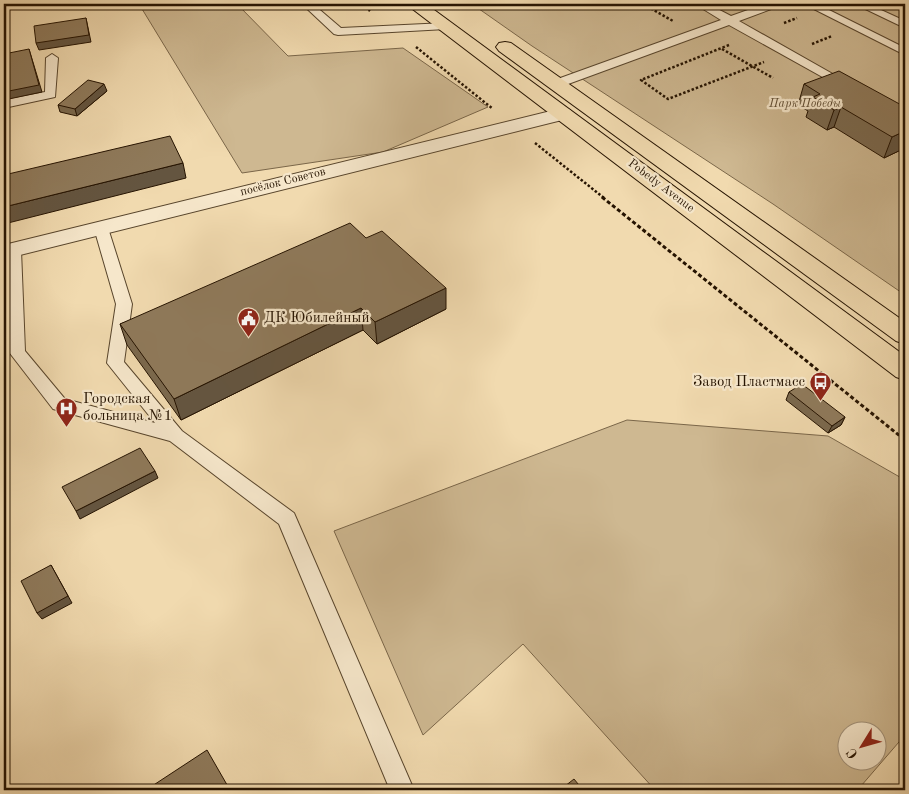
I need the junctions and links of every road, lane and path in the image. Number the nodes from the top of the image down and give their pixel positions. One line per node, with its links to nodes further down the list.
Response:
1 (307, 4): 14 (lane)
2 (362, 4): 14 (path)
3 (415, 4): 12 (main road, Pobedy Avenue)
4 (445, 4): 19 (main road, Pobedy Avenue)
5 (700, 4): 10 (lane)
6 (775, 4): 10 (lane)
7 (809, 4): 9 (lane)
8 (860, 4): 11 (lane)
9 (820, 9): 13 (lane); 15 (path)
10 (730, 20): 15 (lane); 19 (lane)
11 (905, 25)
12 (446, 26): 14 (lane); 22 (main road, Pobedy Avenue)
13 (856, 27): 16 (lane); 17 (path)
14 (394, 29): 23 (path)
15 (756, 34): 17 (lane); 17 (path)
16 (905, 52)
17 (789, 53): 20 (lane)
18 (52, 58): 21 (lane)
19 (556, 84): 26 (main road, Pobedy Avenue)
20 (856, 90)
21 (4, 104)
22 (563, 114): 23 (street, посёлок Советов); 27 (main road, Pobedy Avenue)
23 (514, 126): 24 (street, посёлок Советов); 29 (path)
24 (101, 228): 25 (street, посёлок Советов); 28 (lane)
25 (8, 251): 28 (lane)
26 (905, 335)
27 (905, 370)
28 (176, 436): 30 (lane)
29 (905, 440)
30 (402, 790)

